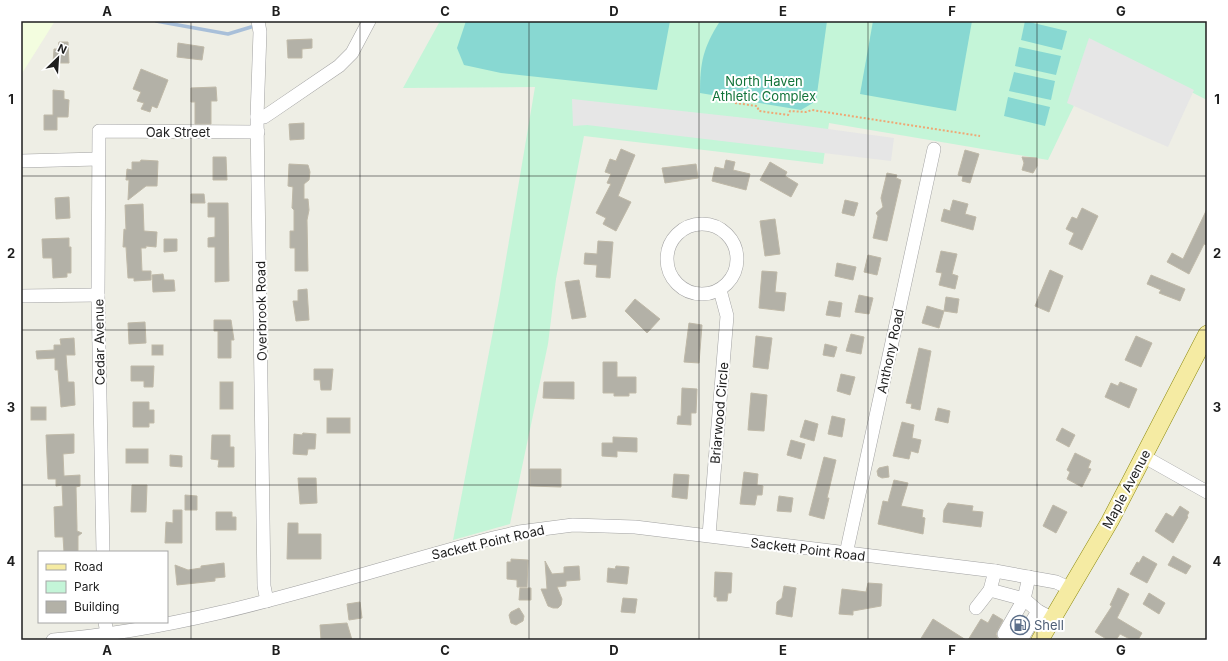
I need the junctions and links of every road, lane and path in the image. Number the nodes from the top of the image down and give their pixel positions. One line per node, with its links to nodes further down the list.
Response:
1 (258, 21): 4 (street, Overbrook Road)
2 (369, 21): 4 (street)
3 (735, 104): 7 (path)
4 (257, 117): 6 (street, Overbrook Road)
5 (99, 132): 6 (street, Oak Street); 9 (street, Cedar Avenue)
6 (258, 132): 25 (street, Overbrook Road)
7 (980, 136)
8 (934, 149): 19 (street, Anthony Road)
9 (98, 159): 10 (street); 12 (street, Cedar Avenue)
10 (21, 161)
11 (720, 290): 11 (street); 17 (street, Briarwood Circle)
12 (98, 295): 13 (street); 18 (street, Cedar Avenue)
13 (21, 296)
14 (1207, 334): 15 (main road, Maple Avenue)
15 (1144, 456): 16 (street); 22 (main road, Maple Avenue)
16 (1207, 492)
17 (709, 536): 19 (street, Sackett Point Road); 25 (street, Sackett Point Road)
18 (103, 551)
19 (846, 554): 20 (street, Sackett Point Road)
20 (995, 571): 21 (street, Sackett Point Road); 23 (street)
21 (1029, 577): 22 (street, Sackett Point Road); 24 (street)
22 (1071, 589): 28 (main road, Maple Avenue)
23 (990, 590): 24 (street); 26 (street)
24 (1024, 599): 27 (street); 33 (street)
25 (268, 601): 29 (street, Sackett Point Road)
26 (976, 608)
27 (1038, 611): 28 (street); 34 (street)
28 (1053, 619): 35 (main road, Maple Avenue)
29 (168, 621)
30 (147, 623): 31 (street, Sackett Point Road)
31 (106, 628): 32 (street, Sackett Point Road)
32 (53, 640)
33 (1014, 640)
34 (1021, 640)
35 (1040, 640)

